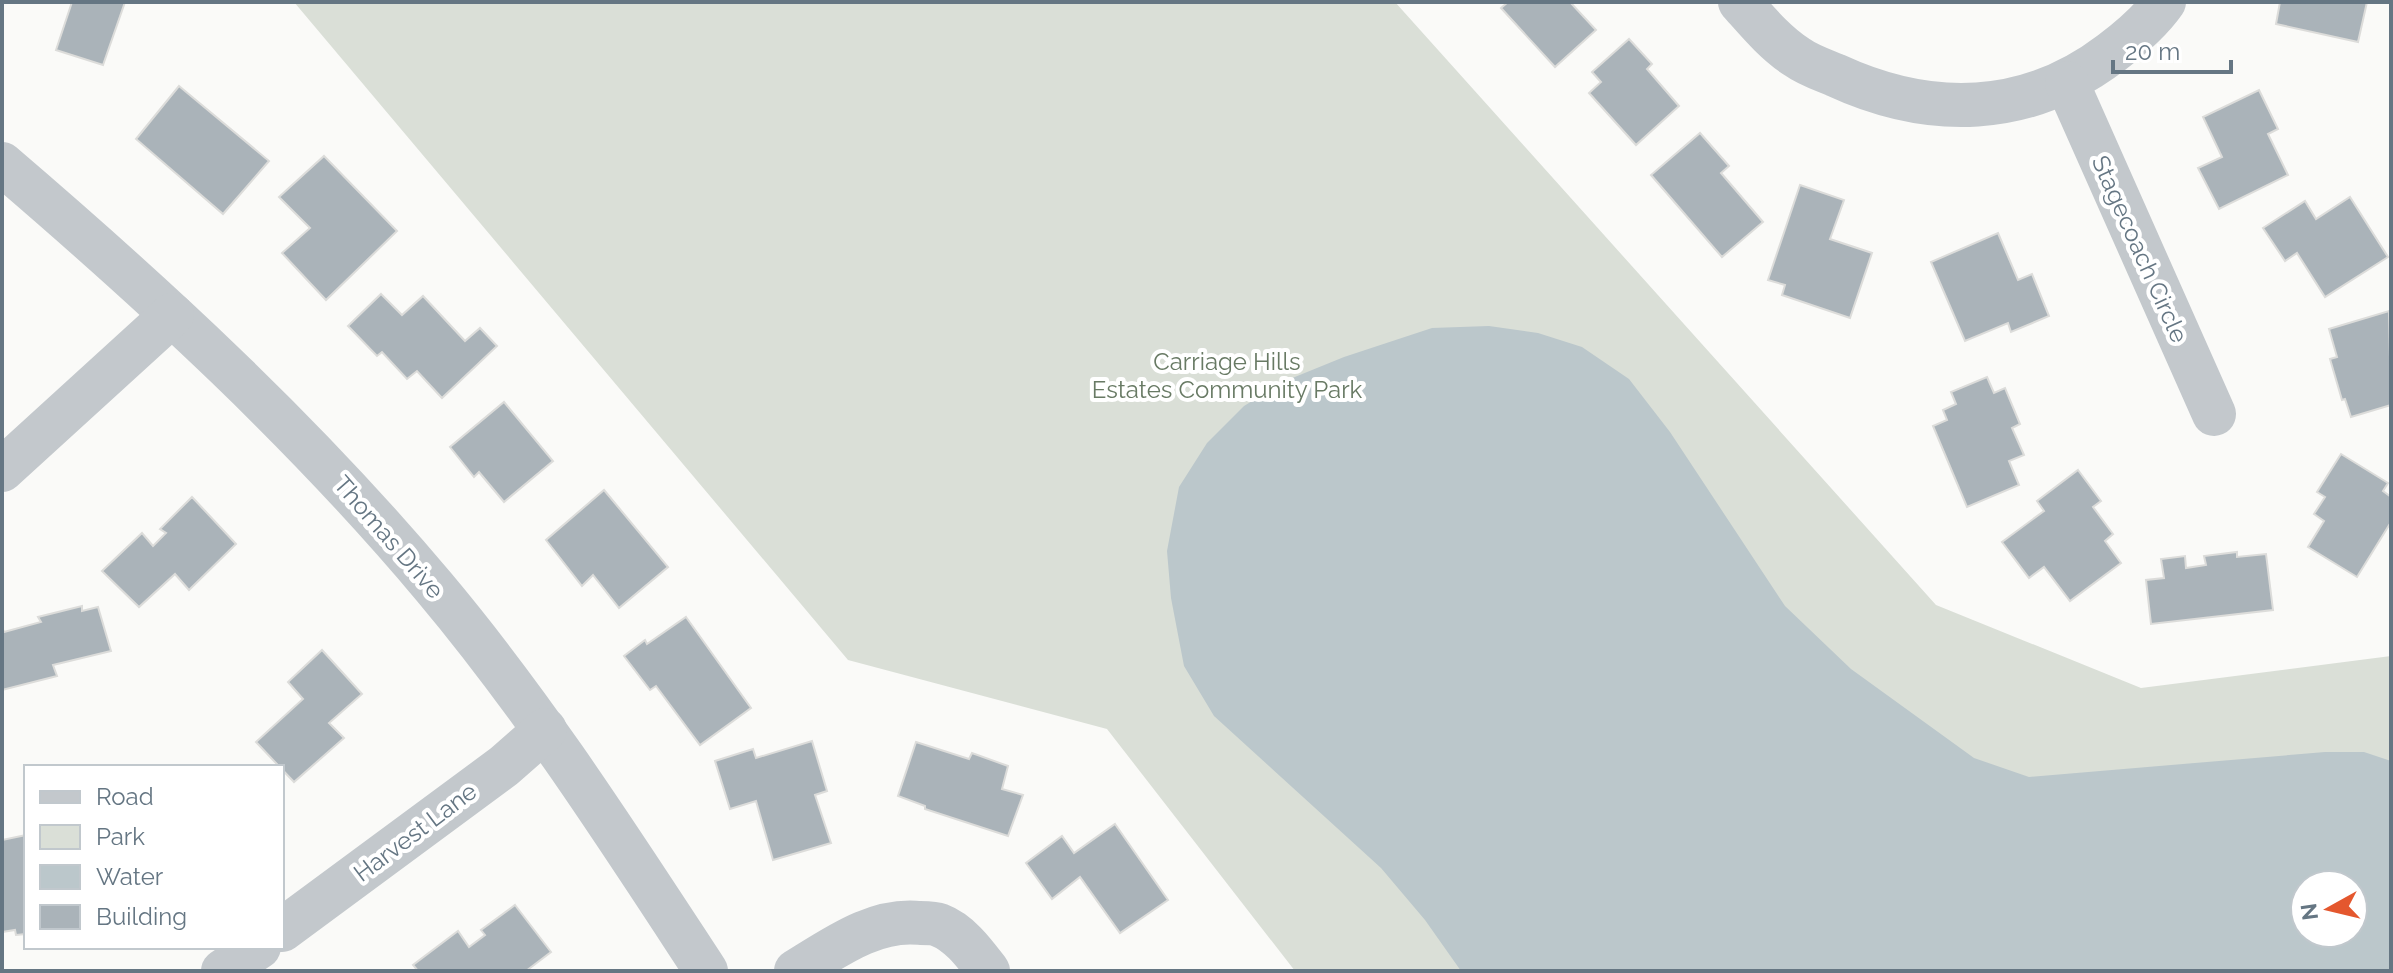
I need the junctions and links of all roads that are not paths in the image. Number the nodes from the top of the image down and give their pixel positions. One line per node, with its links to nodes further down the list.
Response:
1 (1740, 2): 3 (street)
2 (2164, 2): 3 (street)
3 (2067, 83): 6 (street, Stagecoach Circle)
4 (2, 164): 5 (street, Thomas Drive)
5 (172, 315): 7 (street); 8 (street, Thomas Drive)
6 (2214, 414)
7 (2, 470)
8 (545, 730): 9 (street, Harvest Lane); 12 (street, Thomas Drive)
9 (284, 929)
10 (256, 949): 11 (street)
11 (223, 971)
12 (706, 971)
13 (796, 971): 14 (street)
14 (988, 971)

